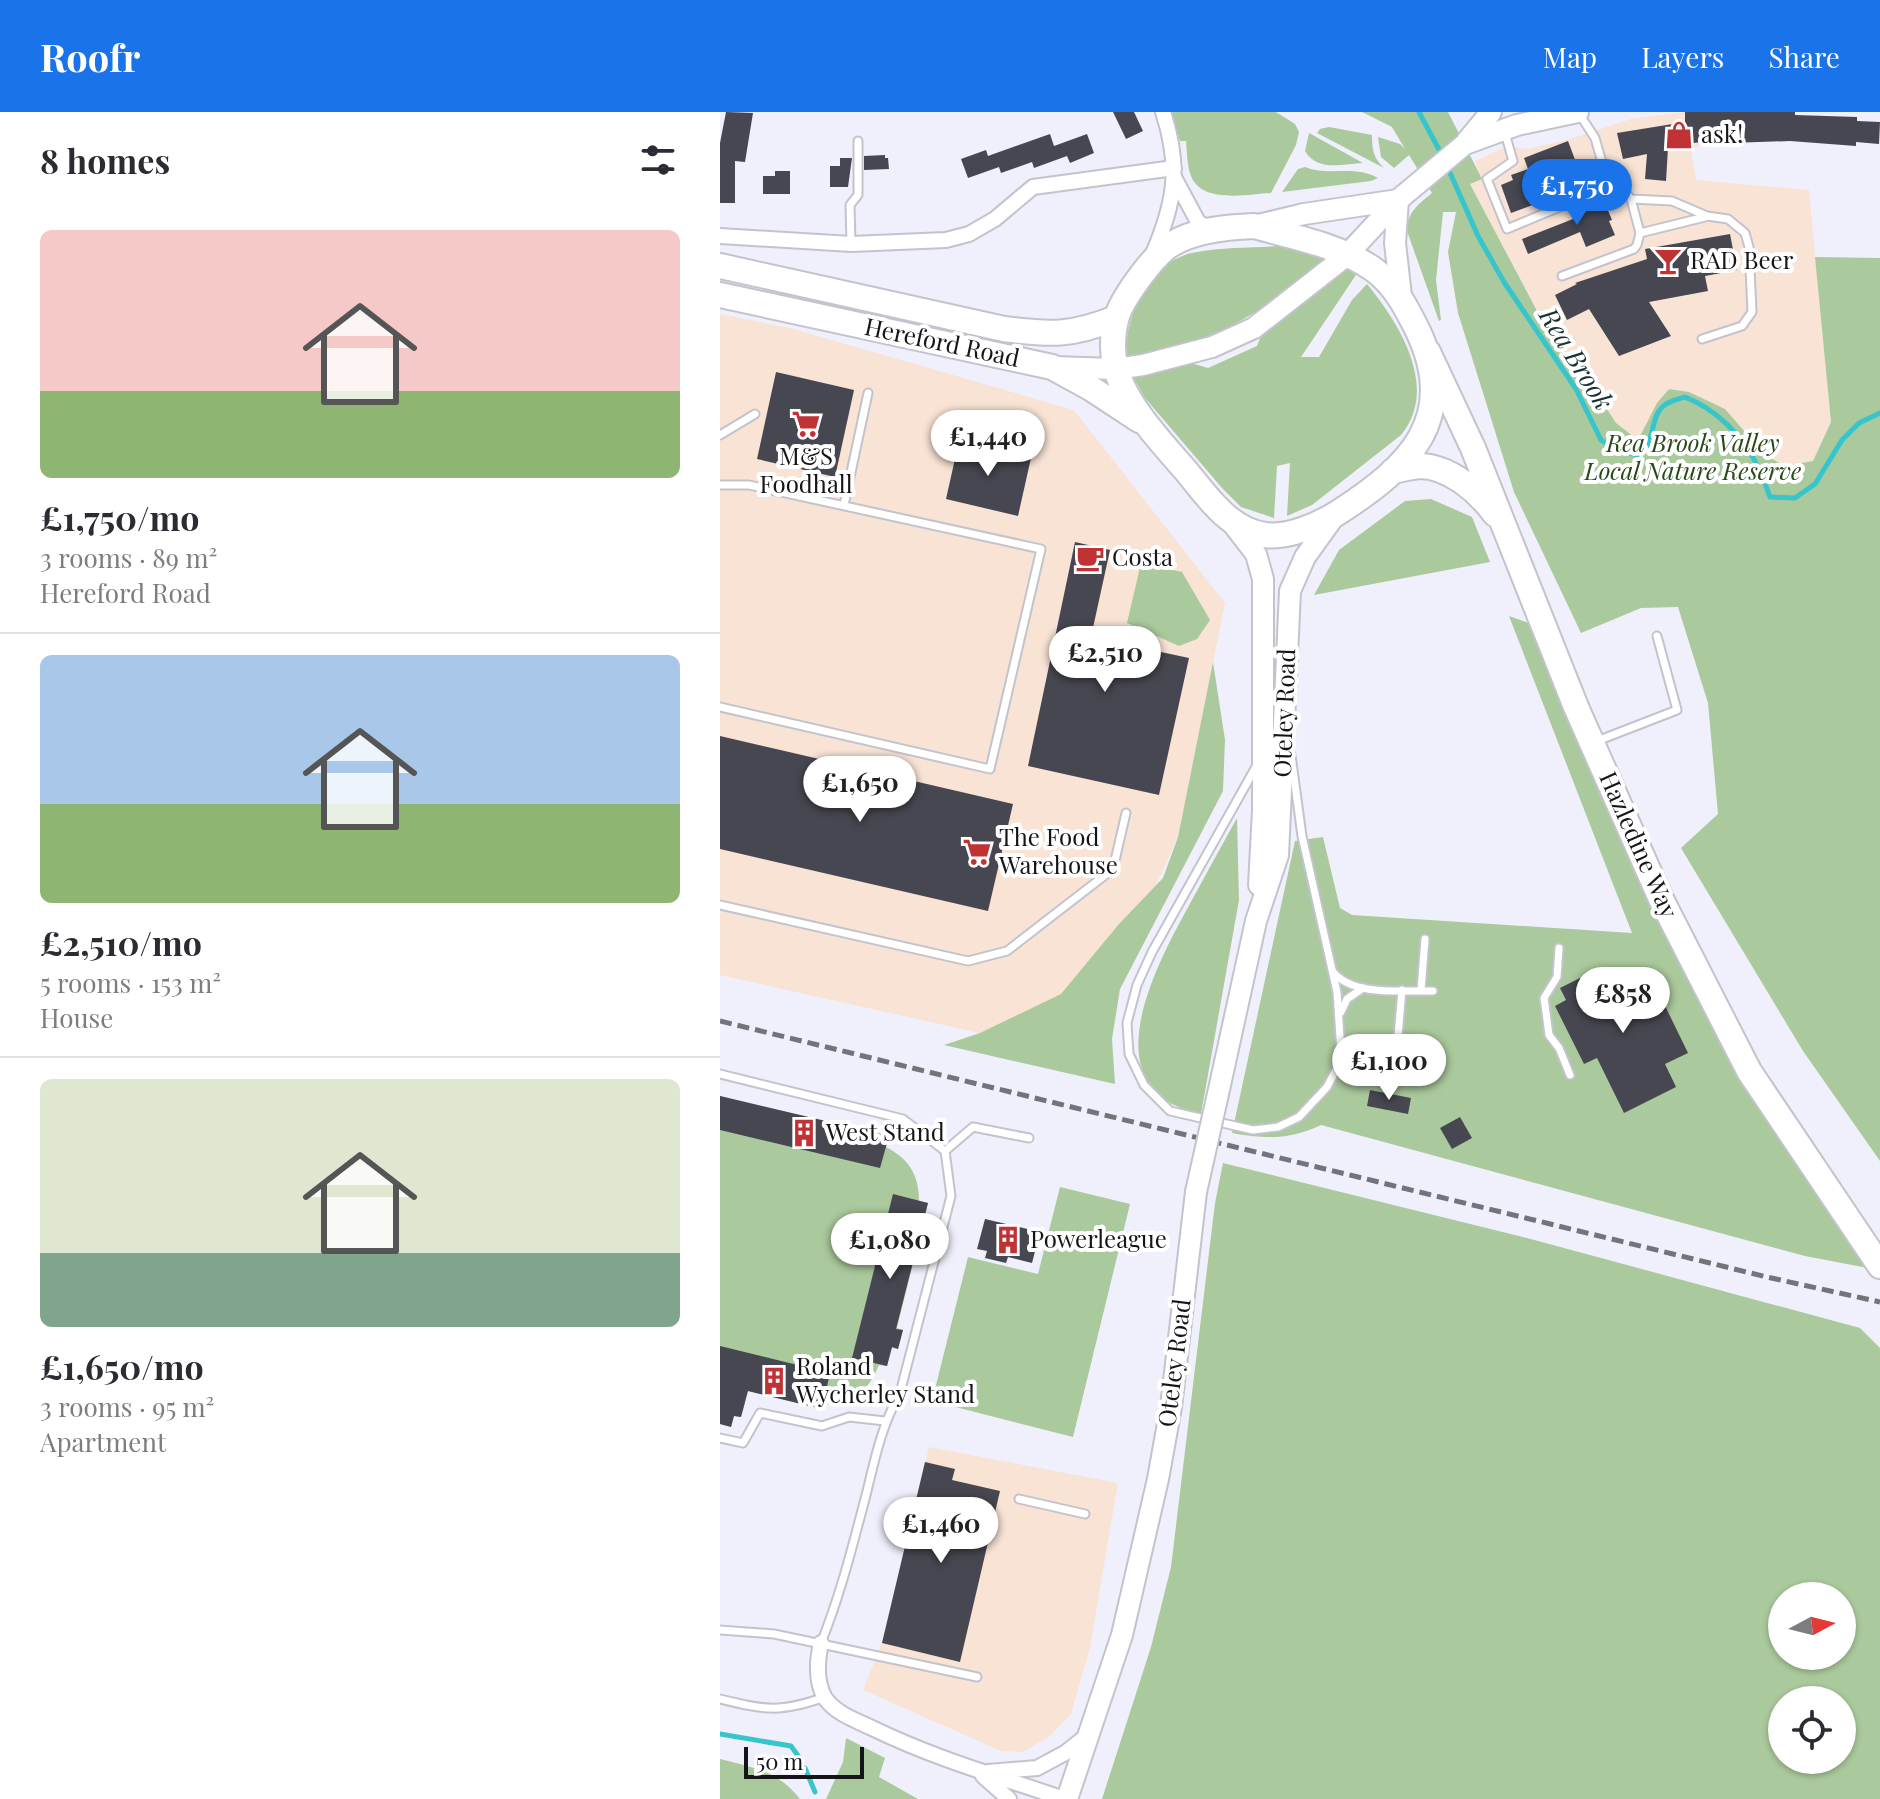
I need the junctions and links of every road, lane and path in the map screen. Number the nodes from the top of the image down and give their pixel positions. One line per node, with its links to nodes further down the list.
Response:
1 (1163, 112): 7 (street)
2 (1491, 112): 6 (main road)
3 (1578, 113): 4 (main road); 8 (lane)
4 (1504, 129): 6 (main road); 8 (lane)
5 (858, 141): 16 (lane)
6 (1465, 144): 10 (main road)
7 (1175, 174): 13 (street); 16 (street); 18 (street)
8 (1617, 183): 9 (lane)
9 (1631, 199): 11 (lane); 14 (lane)
10 (1398, 200): 12 (main road); 17 (main road); 22 (main road)
11 (1707, 216): 14 (lane); 24 (lane)
12 (1254, 226): 13 (main road); 17 (main road)
13 (1212, 230): 18 (main road)
14 (1640, 233): 20 (lane)
15 (720, 236): 16 (street)
16 (851, 244)
17 (1346, 256): 22 (main road); 27 (main road)
18 (1150, 262): 23 (main road)
19 (720, 266): 23 (main road, Hereford Road)
20 (1562, 276)
21 (720, 295): 26 (main road, Hereford Road)
22 (1401, 296): 25 (main road, Hazledine Way)
23 (1116, 318): 27 (main road)
24 (1702, 339)
25 (1428, 352): 32 (main road); 37 (main road, Hazledine Way)
26 (1052, 367): 27 (main road); 30 (main road, Hereford Road)
27 (1116, 369): 30 (main road)
28 (868, 393): 34 (lane)
29 (755, 414): 31 (lane)
30 (1149, 427): 36 (main road)
31 (720, 435)
32 (1393, 471): 35 (main road); 37 (main road, Hazledine Way)
33 (720, 485): 34 (lane)
34 (844, 505): 40 (lane)
35 (1336, 514): 36 (main road); 39 (main road, Oteley Road)
36 (1232, 523): 42 (main road, Oteley Road)
37 (1506, 529): 41 (main road, Hazledine Way)
38 (1657, 636): 41 (lane)
39 (1284, 705): 45 (main road, Oteley Road); 48 (lane)
40 (720, 707)
41 (1592, 743): 59 (main road, Hazledine Way)
42 (1262, 757): 45 (main road, Oteley Road); 53 (lane)
43 (1126, 813): 44 (lane)
44 (720, 905)
45 (1256, 921): 69 (main road, Oteley Road, bridge)
46 (1425, 939): 51 (lane)
47 (1559, 948): 55 (lane)
48 (1332, 971): 49 (lane); 53 (lane)
49 (1363, 988): 50 (lane); 53 (lane)
50 (1402, 990): 51 (lane); 56 (lane)
51 (1421, 990): 52 (lane)
52 (1433, 991)
53 (1340, 1017)
54 (720, 1074): 58 (lane)
55 (1570, 1075)
56 (1388, 1082)
57 (1029, 1138): 58 (lane)
58 (945, 1151): 60 (lane)
59 (1880, 1266)
60 (885, 1421): 61 (lane); 65 (lane)
61 (720, 1438)
62 (1019, 1499): 63 (lane)
63 (1085, 1514)
64 (720, 1630): 65 (lane)
65 (821, 1643): 66 (lane); 67 (street)
66 (977, 1677)
67 (825, 1697): 68 (lane); 70 (street)
68 (720, 1699)
69 (1089, 1734): 70 (street); 72 (main road, Oteley Road)
70 (980, 1773): 71 (street); 72 (street)
71 (1008, 1799)
72 (1066, 1799)

